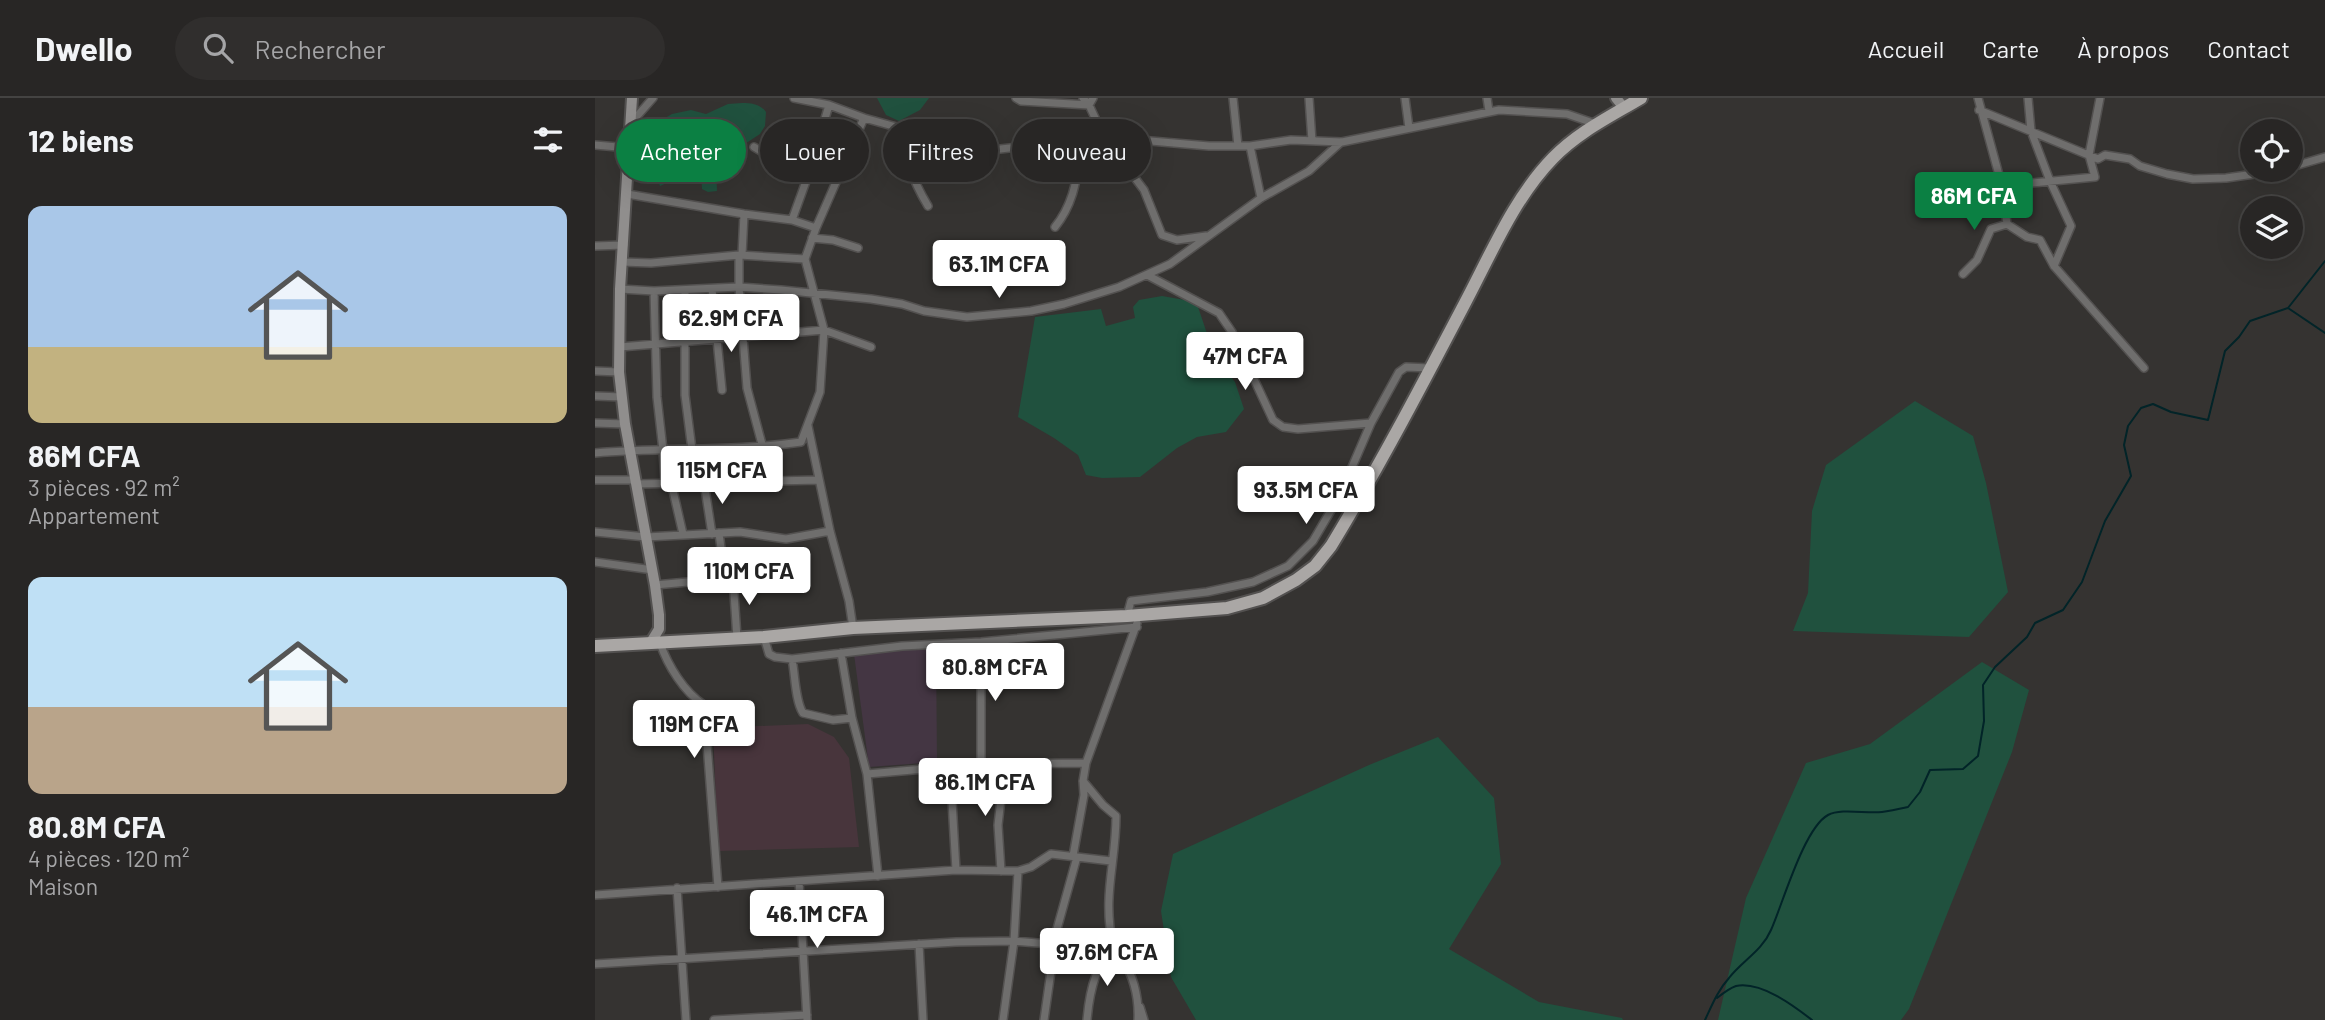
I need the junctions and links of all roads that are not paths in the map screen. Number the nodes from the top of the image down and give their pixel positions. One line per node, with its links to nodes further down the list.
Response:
1 (632, 98): 21 (street)
2 (653, 98): 22 (street)
3 (793, 98): 14 (street)
4 (1016, 98): 15 (street)
5 (1083, 98): 15 (street)
6 (1233, 98): 33 (street)
7 (1309, 98): 30 (street)
8 (1405, 98): 27 (street)
9 (1487, 98): 19 (street)
10 (1641, 98): 16 (main road)
11 (1978, 98): 18 (street)
12 (2028, 98): 28 (street)
13 (2100, 98): 38 (street)
14 (803, 99): 17 (street)
15 (1091, 102): 24 (street)
16 (1620, 103): 26 (main road)
17 (829, 105): 20 (street); 23 (street)
18 (1979, 110): 28 (street); 48 (street)
19 (1489, 111): 26 (street); 27 (street)
20 (864, 118): 25 (street); 56 (street)
21 (631, 119)
22 (635, 119)
23 (825, 119)
24 (1097, 119)
25 (883, 123)
26 (1596, 124): 81 (main road)
27 (1409, 128): 31 (street)
28 (2031, 131): 38 (street); 42 (street)
29 (1151, 141): 33 (street)
30 (1313, 141): 31 (street); 34 (street)
31 (1342, 142): 50 (street)
32 (595, 145): 35 (street)
33 (1238, 146): 34 (street)
34 (1250, 146): 50 (street)
35 (616, 147)
36 (754, 147): 37 (street)
37 (760, 151)
38 (2089, 155): 41 (street); 42 (street)
39 (2325, 157): 40 (street)
40 (2303, 163)
41 (2240, 176)
42 (2050, 181): 48 (street); 65 (street)
43 (628, 182): 49 (street)
44 (806, 182): 53 (street)
45 (915, 182): 51 (street)
46 (1075, 182): 55 (street)
47 (1138, 182): 57 (street)
48 (2002, 186): 54 (street)
49 (627, 194): 52 (street); 59 (street)
50 (1261, 198): 57 (street)
51 (928, 206)
52 (744, 214): 53 (street); 62 (street)
53 (792, 220): 56 (street)
54 (2007, 224): 65 (street); 66 (street)
55 (1055, 227)
56 (815, 228): 58 (street)
57 (1210, 236): 67 (street)
58 (812, 238): 61 (street); 63 (street)
59 (624, 245): 60 (street); 64 (street)
60 (595, 246)
61 (857, 248)
62 (741, 255): 63 (street); 64 (street); 68 (street)
63 (805, 260): 73 (street)
64 (622, 262): 69 (street)
65 (2054, 266): 82 (street)
66 (1963, 274)
67 (1147, 275): 73 (street); 89 (street)
68 (739, 287): 70 (street); 73 (street); 75 (street)
69 (620, 289): 72 (street); 80 (street)
70 (712, 289): 71 (street); 76 (street)
71 (685, 290): 72 (street); 77 (street)
72 (654, 291): 78 (street)
73 (814, 293): 74 (street)
74 (824, 331): 75 (street); 79 (street); 91 (street)
75 (744, 337): 76 (street); 92 (street)
76 (716, 340): 77 (street); 85 (street)
77 (686, 342): 78 (street); 93 (street)
78 (656, 346): 80 (street); 95 (street)
79 (871, 347)
80 (619, 348): 84 (street)
81 (1430, 368): 89 (street); 113 (main road)
82 (2144, 368)
83 (595, 371): 84 (street)
84 (619, 372): 87 (street)
85 (722, 390)
86 (595, 397): 87 (street)
87 (622, 397): 90 (street)
88 (595, 423): 90 (street)
89 (1371, 423): 113 (street)
90 (625, 424): 94 (street)
91 (808, 425): 92 (street); 98 (street)
92 (763, 448): 93 (street)
93 (692, 449): 95 (street); 101 (street)
94 (630, 450): 95 (street); 96 (street); 99 (street)
95 (663, 450): 100 (street)
96 (595, 453)
97 (595, 480): 99 (street)
98 (819, 480): 101 (street); 102 (street)
99 (635, 482): 100 (street); 106 (street)
100 (668, 482): 101 (street); 105 (street)
101 (700, 482): 104 (street)
102 (830, 531): 104 (street); 114 (street)
103 (595, 532): 106 (street)
104 (715, 533): 105 (street); 110 (street)
105 (683, 534): 106 (street)
106 (646, 537): 108 (street)
107 (595, 562): 108 (street)
108 (653, 570): 111 (street)
109 (797, 572): 110 (street)
110 (729, 579): 111 (street); 116 (street)
111 (656, 585): 112 (street)
112 (659, 615): 117 (street); 118 (street)
113 (1133, 620): 114 (main road); 119 (street); 124 (street)
114 (853, 628): 115 (main road)
115 (764, 637): 116 (main road); 122 (street)
116 (737, 638): 117 (main road)
117 (675, 641): 118 (main road)
118 (656, 642): 120 (main road); 137 (street)
119 (981, 642): 121 (street); 125 (street)
120 (595, 646)
121 (841, 653): 122 (street); 123 (street)
122 (792, 659): 123 (street)
123 (852, 718): 128 (street)
124 (1086, 763): 126 (street); 129 (street)
125 (981, 764): 126 (street); 127 (street)
126 (1005, 764): 133 (street)
127 (950, 766): 128 (street); 132 (street)
128 (867, 774): 135 (street)
129 (1083, 781): 130 (street); 131 (street)
130 (1075, 856): 131 (street); 134 (street); 141 (street)
131 (1111, 861): 143 (street)
132 (956, 870): 133 (street); 135 (street)
133 (1001, 871): 134 (street)
134 (1019, 871): 140 (street)
135 (878, 876): 136 (street)
136 (799, 881): 137 (street); 144 (street)
137 (718, 887): 138 (street)
138 (677, 888): 139 (street); 145 (street)
139 (595, 895)
140 (1014, 941): 141 (street); 142 (street); 152 (street)
141 (1055, 943): 143 (street); 153 (street)
142 (919, 944): 144 (street); 151 (street)
143 (1113, 949): 147 (street); 154 (street)
144 (803, 951): 145 (street); 148 (street)
145 (682, 959): 146 (street); 149 (street)
146 (595, 964)
147 (1139, 1003): 155 (street); 156 (street)
148 (807, 1017): 150 (street)
149 (686, 1020)
150 (714, 1020)
151 (923, 1020)
152 (1003, 1020)
153 (1044, 1020)
154 (1087, 1020)
155 (1137, 1020)
156 (1144, 1020)

